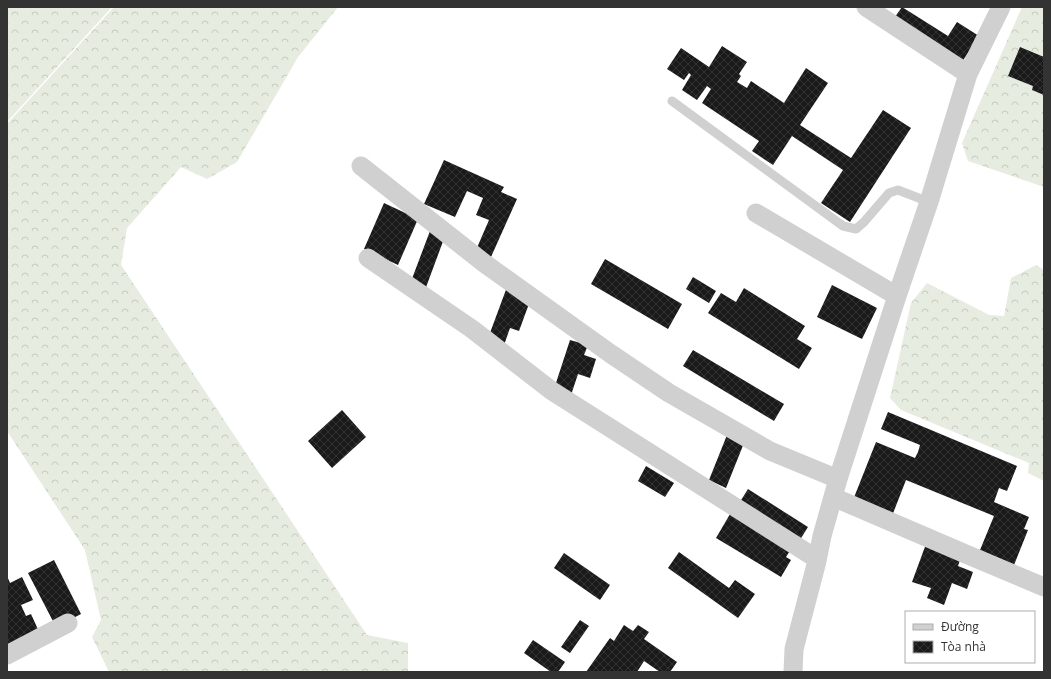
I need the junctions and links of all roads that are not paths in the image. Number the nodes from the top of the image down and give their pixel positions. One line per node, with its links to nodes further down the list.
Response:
1 (866, 7): 3 (street)
2 (1001, 7): 3 (street)
3 (968, 74): 6 (street)
4 (672, 101): 6 (lane)
5 (361, 166): 10 (street)
6 (929, 202): 9 (street)
7 (756, 213): 9 (street)
8 (368, 258): 12 (street)
9 (897, 296): 10 (street)
10 (838, 479): 11 (street)
11 (833, 497): 12 (street); 13 (street)
12 (817, 559): 18 (street)
13 (1044, 586)
14 (68, 623): 15 (street)
15 (7, 655)
16 (7, 667): 17 (street)
17 (10, 672)
18 (793, 672)

